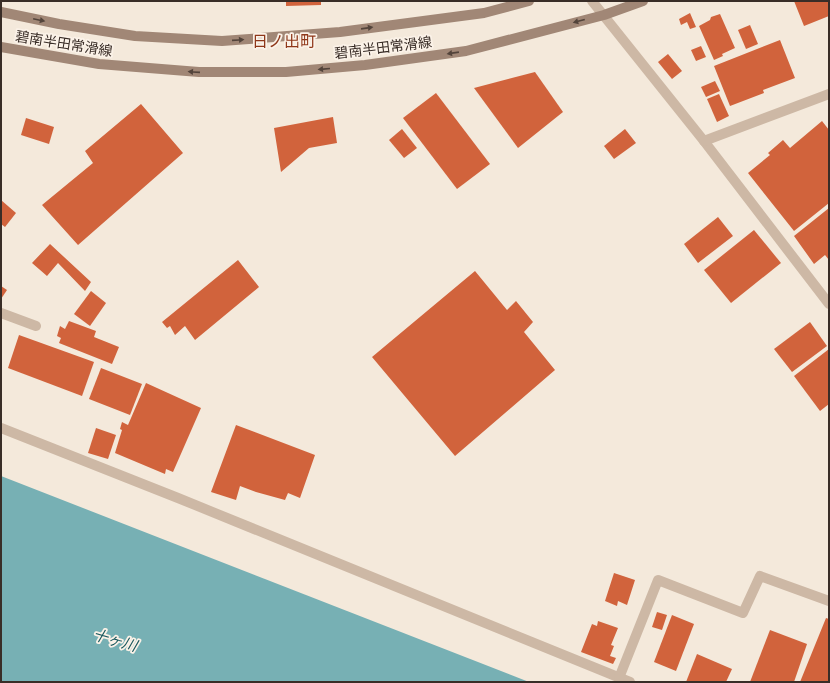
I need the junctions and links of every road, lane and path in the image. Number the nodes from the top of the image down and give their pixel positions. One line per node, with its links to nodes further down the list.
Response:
1 (529, 1): 4 (main road, 碧南半田常滑線, one-way to 1)
2 (592, 1): 5 (street)
3 (643, 1): 5 (main road, 碧南半田常滑線)
4 (1, 12)
5 (604, 15): 6 (main road, 碧南半田常滑線, one-way to 6); 8 (street)
6 (1, 47)
7 (829, 94): 8 (street)
8 (704, 141): 9 (street)
9 (829, 304)
10 (1, 313): 11 (street)
11 (36, 326)
12 (1, 428): 14 (street)
13 (829, 602): 14 (street)
14 (619, 678): 15 (street)
15 (630, 682)

